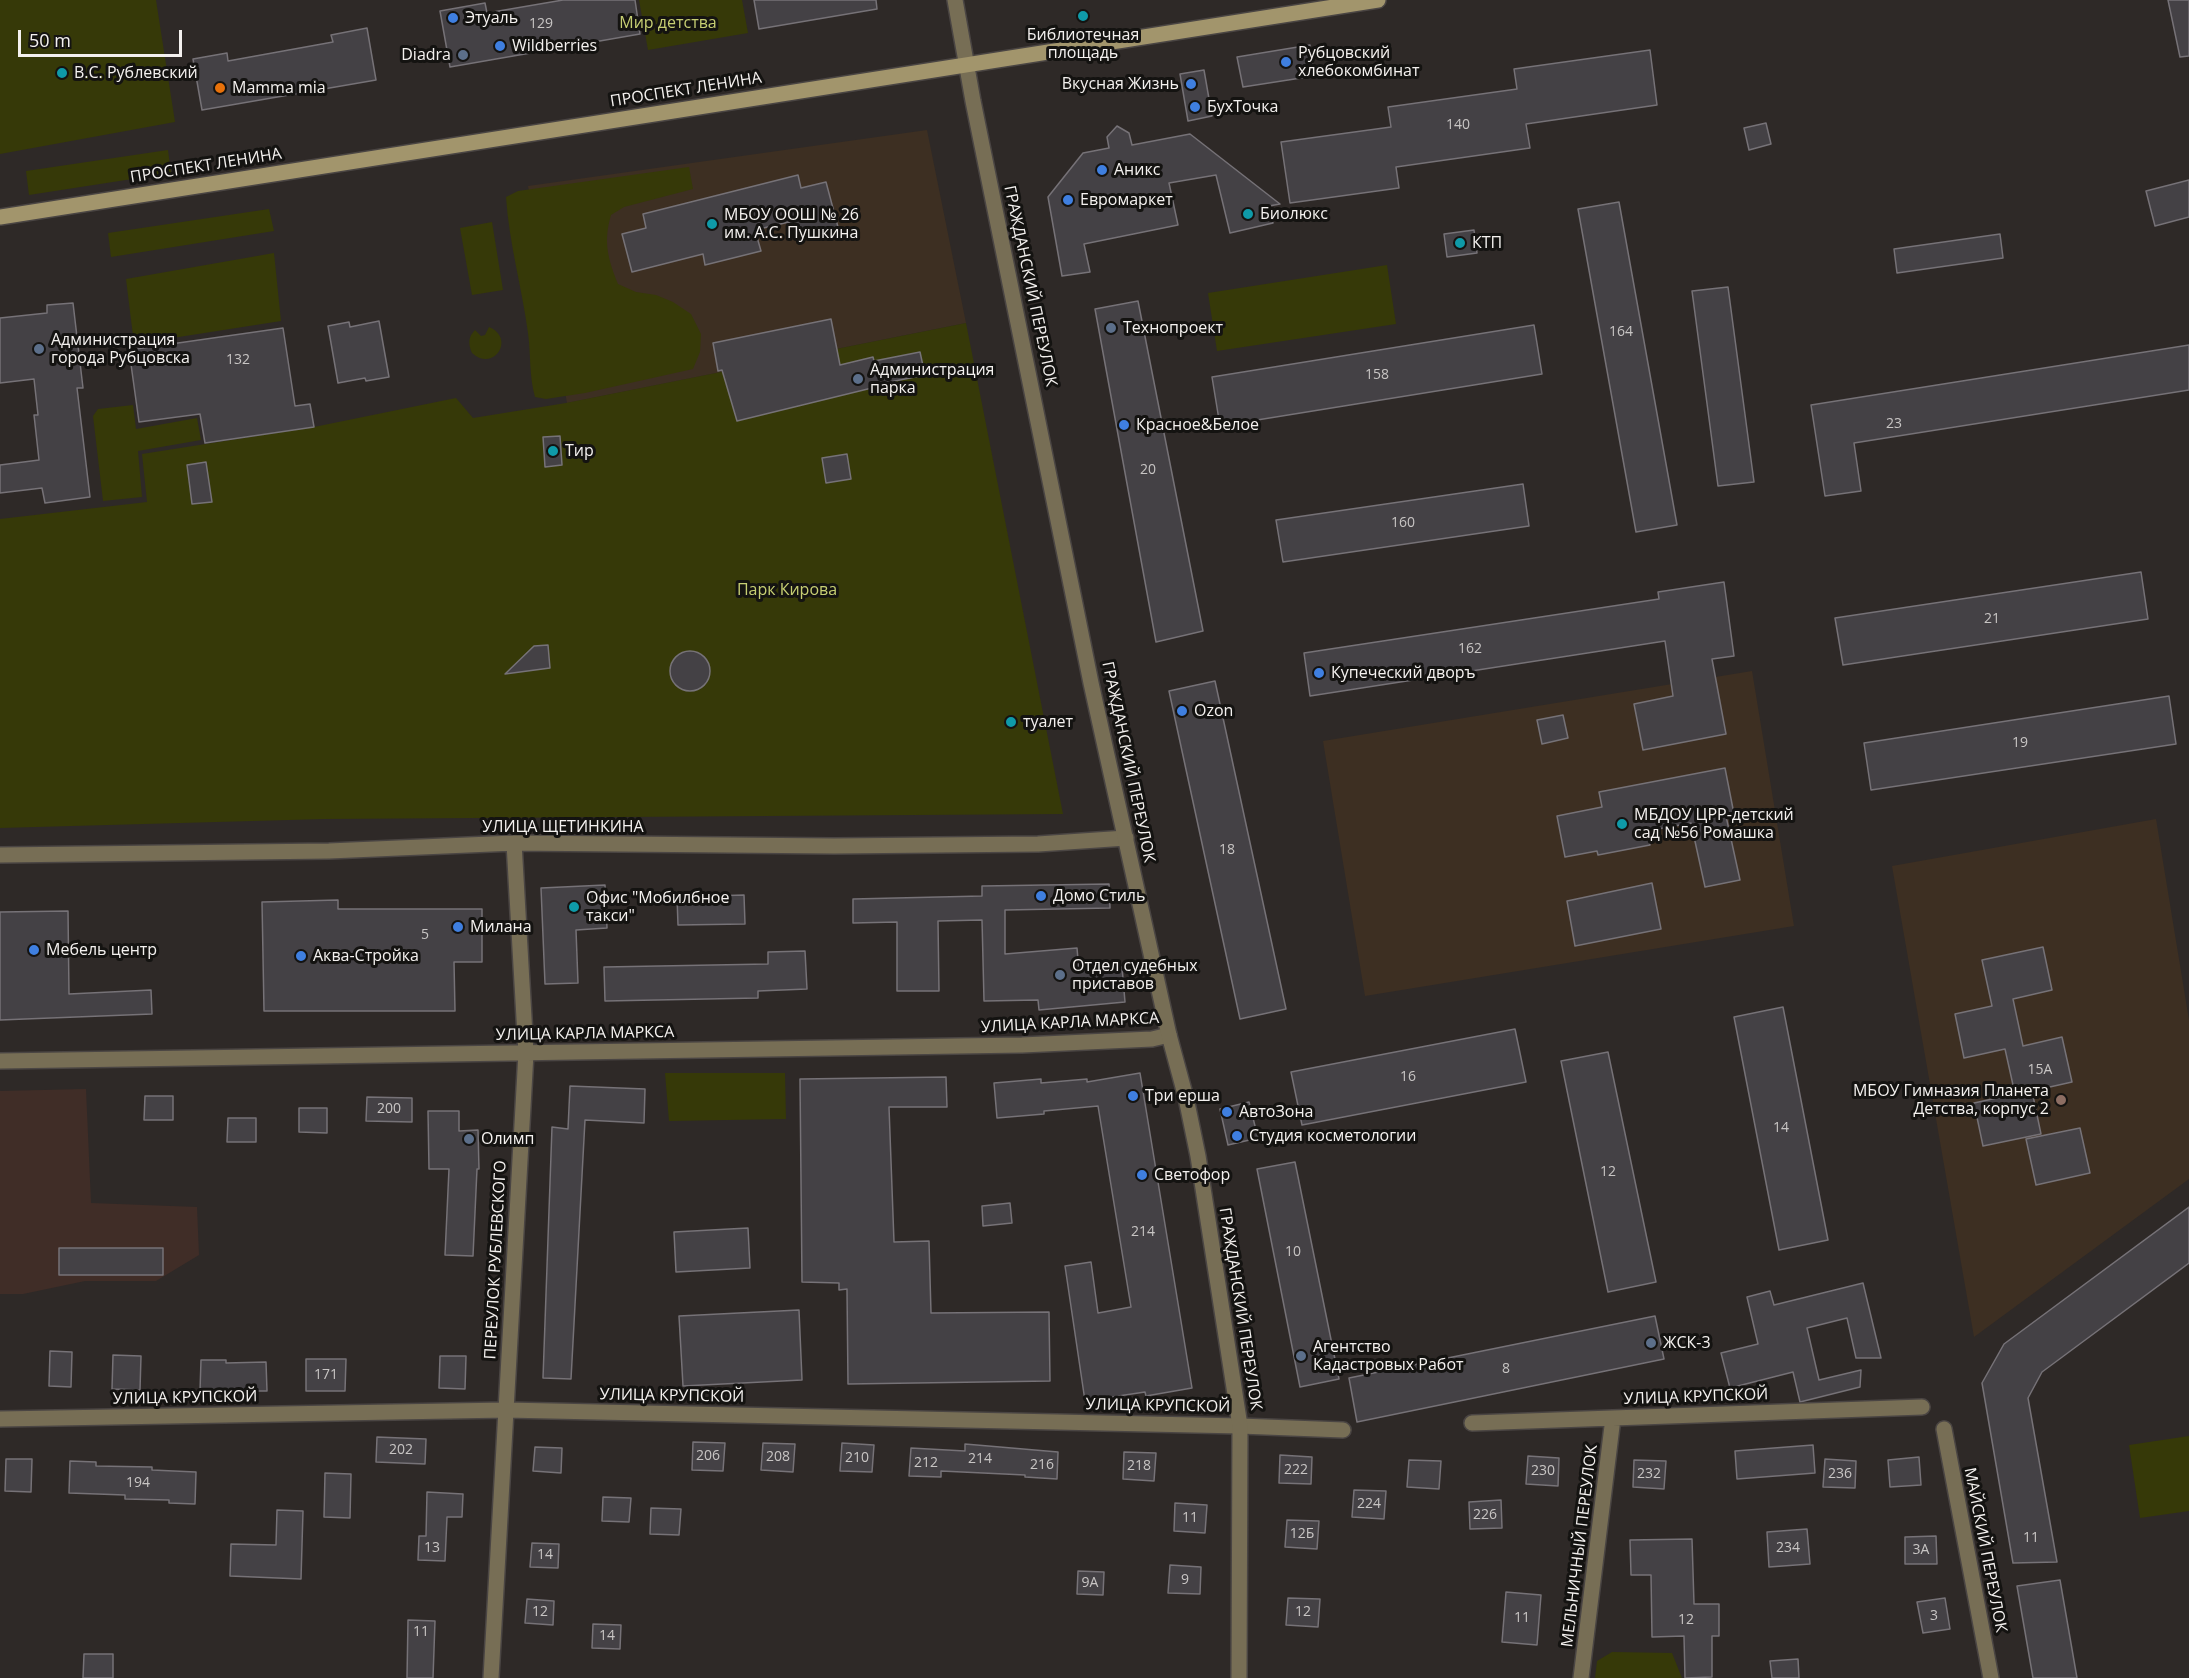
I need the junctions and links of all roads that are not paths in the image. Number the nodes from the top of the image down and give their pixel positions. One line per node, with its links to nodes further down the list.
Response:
1 (955, 0): 3 (street, ГРАЖДАНСКИЙ ПЕРЕУЛОК)
2 (1377, 0): 3 (main road, ПРОСПЕКТ ЛЕНИНА)
3 (966, 64): 4 (main road, ПРОСПЕКТ ЛЕНИНА); 5 (street, ГРАЖДАНСКИЙ ПЕРЕУЛОК)
4 (0, 217)
5 (1126, 838): 6 (street, УЛИЦА ЩЕТИНКИНА); 8 (street, ГРАЖДАНСКИЙ ПЕРЕУЛОК)
6 (514, 843): 7 (street, УЛИЦА ЩЕТИНКИНА); 9 (street, ПЕРЕУЛОК РУБЛЕВСКОГО)
7 (0, 855)
8 (1169, 1035): 9 (street, УЛИЦА КАРЛА МАРКСА); 16 (street, ГРАЖДАНСКИЙ ПЕРЕУЛОК)
9 (526, 1053): 10 (street, УЛИЦА КАРЛА МАРКСА); 12 (street, ПЕРЕУЛОК РУБЛЕВСКОГО)
10 (0, 1061)
11 (1922, 1407): 13 (street, УЛИЦА КРУПСКОЙ)
12 (506, 1410): 14 (street, УЛИЦА КРУПСКОЙ); 16 (street, УЛИЦА КРУПСКОЙ); 19 (street, ПЕРЕУЛОК РУБЛЕВСКОГО)
13 (1613, 1418): 15 (street, УЛИЦА КРУПСКОЙ); 21 (street, МЕЛЬНИЧНЫЙ ПЕРЕУЛОК)
14 (0, 1419)
15 (1472, 1423)
16 (1240, 1426): 17 (street, УЛИЦА КРУПСКОЙ); 20 (street, ГРАЖДАНСКИЙ ПЕРЕУЛОК)
17 (1343, 1430)
18 (1944, 1430): 22 (street, МАЙСКИЙ ПЕРЕУЛОК)
19 (491, 1678)
20 (1239, 1678)
21 (1581, 1678)
22 (1991, 1678)

